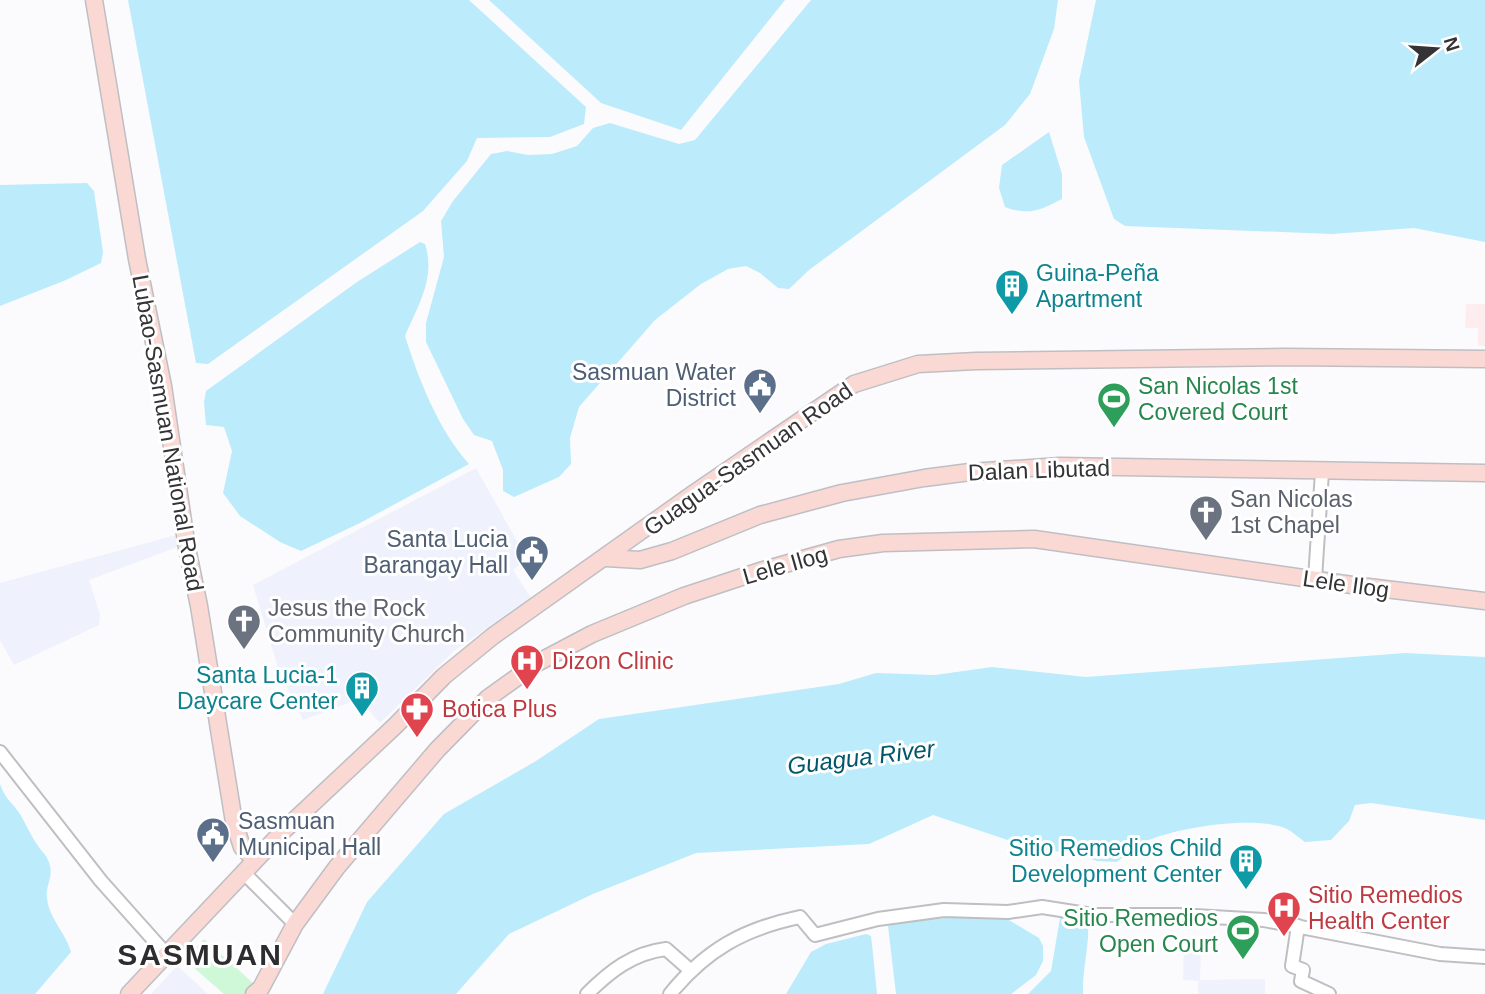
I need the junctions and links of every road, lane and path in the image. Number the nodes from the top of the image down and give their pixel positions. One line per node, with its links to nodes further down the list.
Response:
1 (94, 0): 9 (street, Lubao-Sasmuan National Road)
2 (1485, 359): 5 (street, Guagua-Sasmuan Road)
3 (1322, 472): 4 (street, Dalan Libutad); 5 (street, Dalan Libutad); 6 (street)
4 (1485, 473)
5 (606, 558): 9 (street, Guagua-Sasmuan Road)
6 (1315, 579): 7 (street, Lele Ilog); 10 (street, Lele Ilog)
7 (1485, 601)
8 (0, 752): 12 (street)
9 (249, 866): 10 (street); 12 (street, Guagua-Sasmuan Road)
10 (295, 924): 15 (street, Lele Ilog)
11 (1298, 926): 13 (street); 14 (street); 19 (street)
12 (167, 955): 16 (street, Guagua-Sasmuan Road)
13 (1485, 957)
14 (690, 970): 17 (street); 18 (street)
15 (261, 992)
16 (129, 994)
17 (587, 994)
18 (670, 994)
19 (1329, 994)

